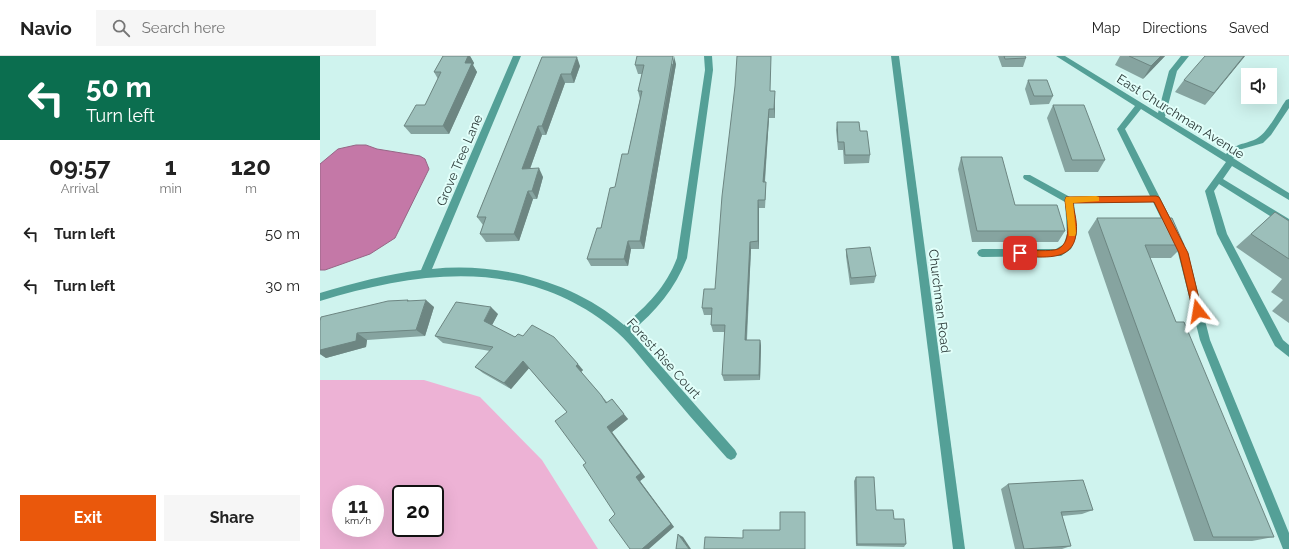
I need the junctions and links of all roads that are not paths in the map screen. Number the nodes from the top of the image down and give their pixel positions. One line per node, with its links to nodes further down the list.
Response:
1 (517, 56): 17 (street, Grove Tree Lane)
2 (708, 56): 19 (street)
3 (895, 56): 22 (street, Churchman Road)
4 (1060, 56): 7 (street, East Churchman Avenue)
5 (1185, 56): 8 (street)
6 (1289, 102): 9 (street)
7 (1140, 105): 8 (street, East Churchman Avenue); 13 (street)
8 (1161, 118): 9 (street, East Churchman Avenue)
9 (1229, 160): 11 (street); 12 (street, East Churchman Avenue)
10 (1027, 177): 14 (street)
11 (1218, 180): 15 (street); 20 (street)
12 (1289, 197)
13 (1156, 199): 14 (street); 23 (street)
14 (1069, 200): 16 (street)
15 (1289, 224)
16 (982, 253)
17 (425, 274): 18 (street, Forest Rise Court); 19 (street, Forest Rise Court)
18 (320, 297)
19 (623, 332): 21 (street, Forest Rise Court)
20 (1289, 352)
21 (731, 454)
22 (960, 549)
23 (1289, 549)

